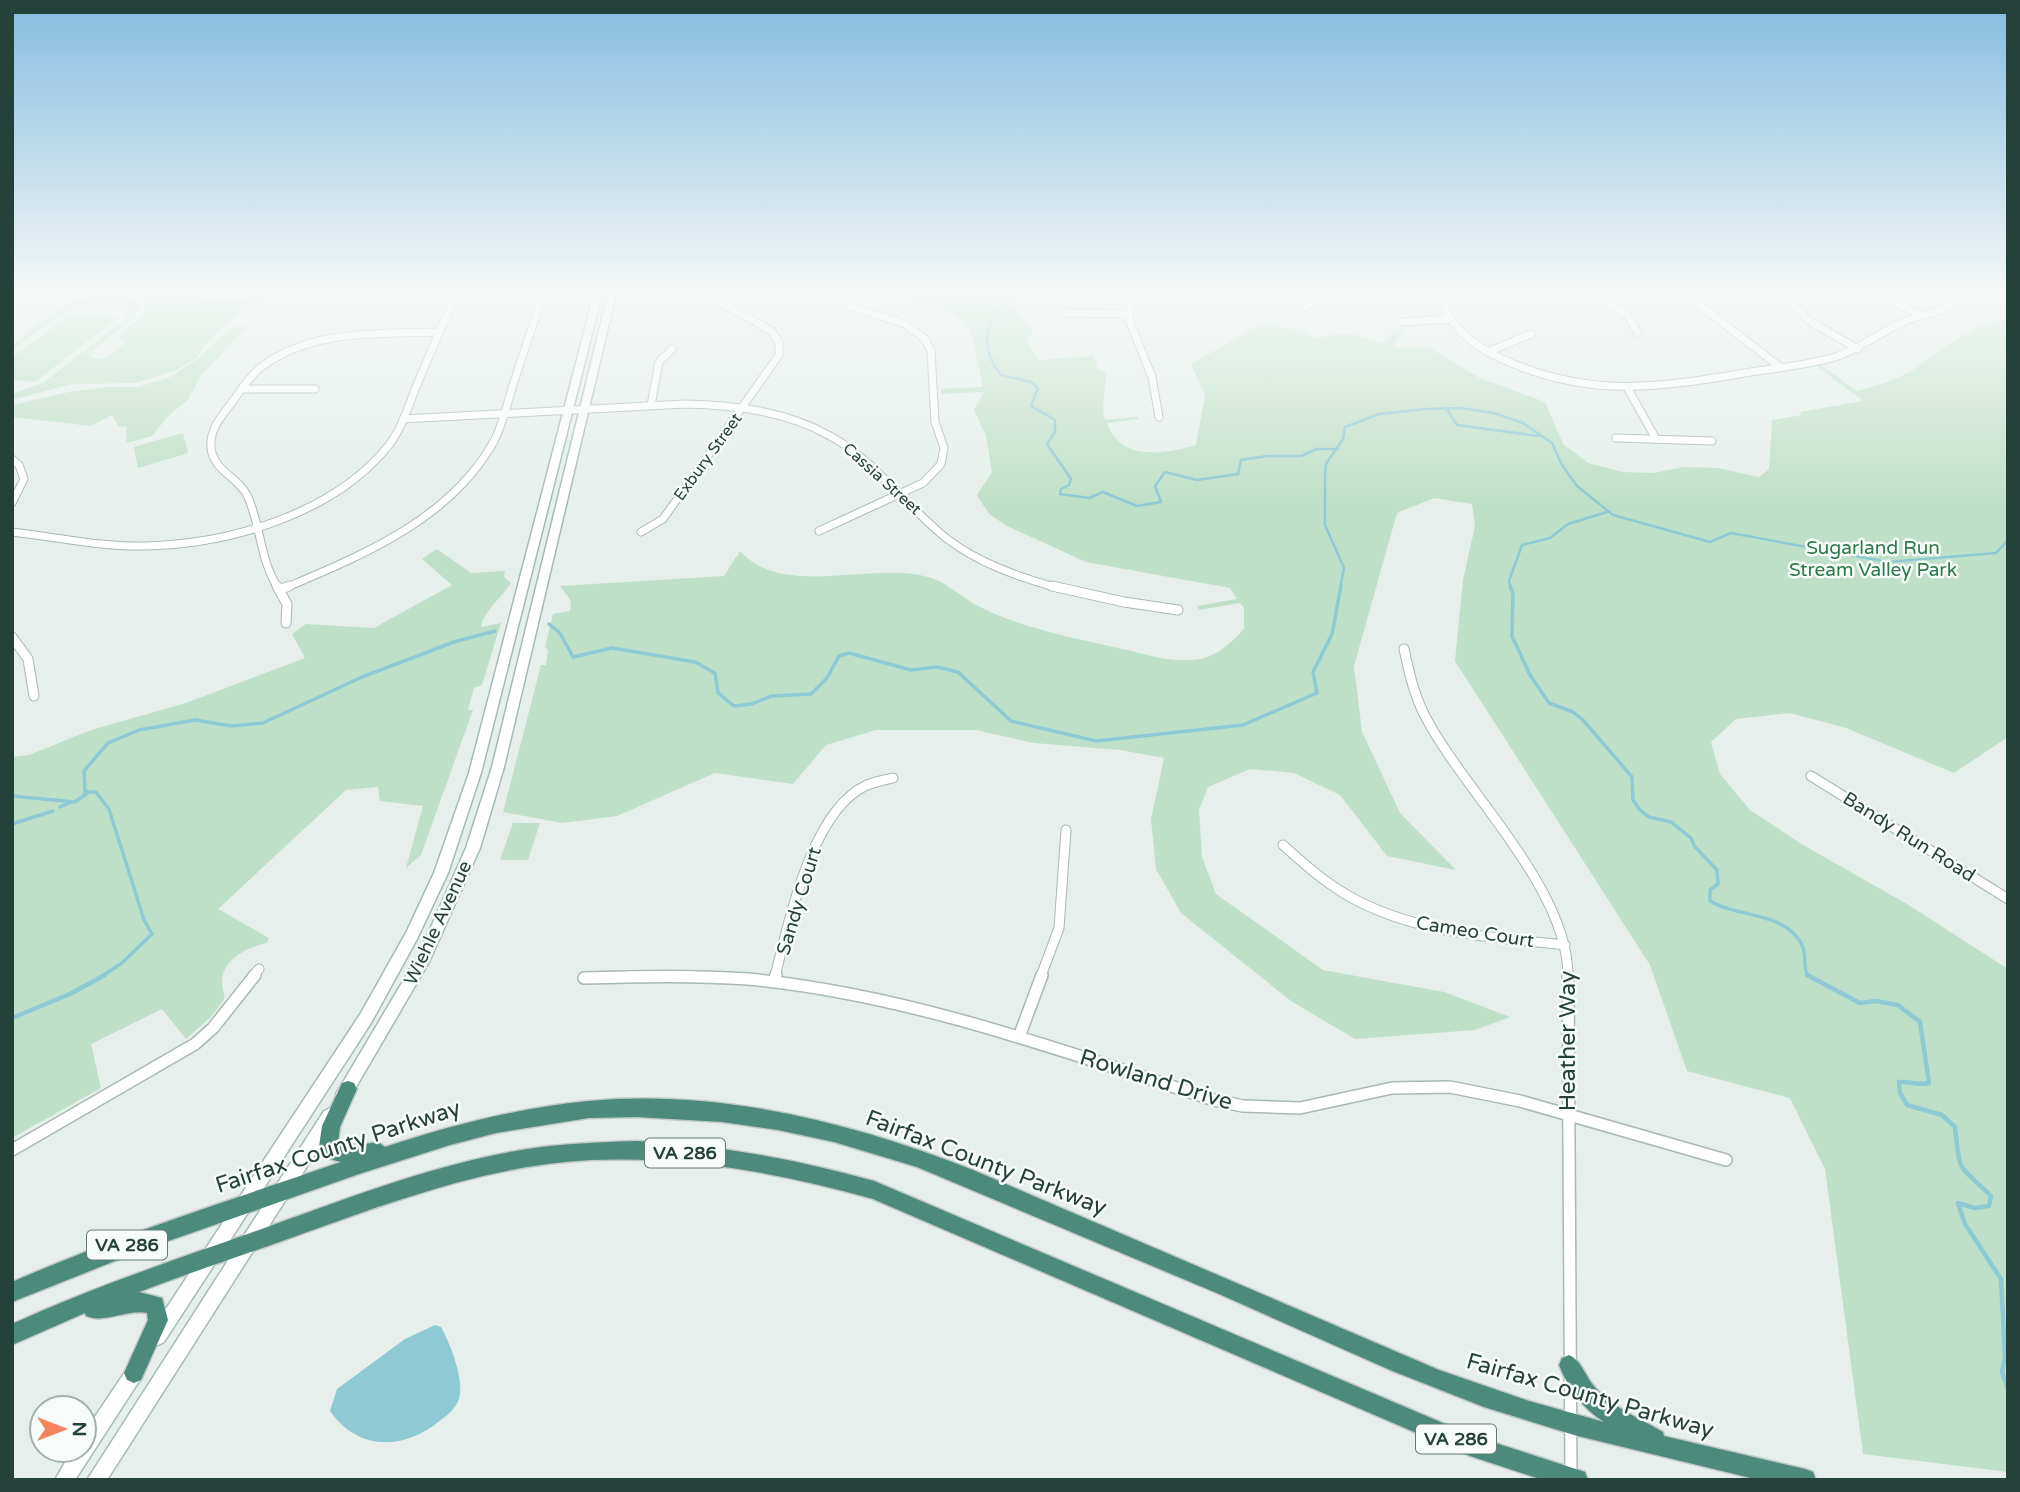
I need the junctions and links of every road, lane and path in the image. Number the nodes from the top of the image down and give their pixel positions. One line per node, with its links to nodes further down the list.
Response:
1 (266, 364): 14 (street)
2 (426, 364): 23 (street)
3 (520, 364): 21 (street)
4 (580, 364): 20 (main road, Wiehle Avenue)
5 (595, 364): 19 (main road, Wiehle Avenue)
6 (659, 364): 17 (street)
7 (775, 364): 18 (street, Exbury Street)
8 (930, 364): 28 (street)
9 (1147, 364): 22 (street)
10 (1511, 364): 16 (street)
11 (1776, 364): 13 (street)
12 (1798, 364): 13 (street)
13 (1780, 367): 16 (street)
14 (242, 389): 15 (street); 30 (street)
15 (315, 389)
16 (1628, 389): 25 (street)
17 (651, 405): 18 (street, Cassia Street); 19 (street, Cassia Street)
18 (744, 407): 28 (street, Cassia Street); 33 (street, Exbury Street)
19 (584, 408): 20 (street, Cassia Street); 51 (main road, Wiehle Avenue)
20 (569, 409): 21 (street, Cassia Street); 39 (main road, Wiehle Avenue)
21 (504, 413): 23 (street, Cassia Street); 34 (street)
22 (1159, 417)
23 (403, 419): 30 (street)
24 (1616, 438): 25 (street)
25 (1656, 439): 26 (street)
26 (1712, 441)
27 (12, 460): 29 (street)
28 (901, 495): 31 (street); 35 (street, Cassia Street)
29 (12, 503)
30 (256, 526): 32 (street); 34 (street)
31 (819, 531)
32 (12, 532)
33 (641, 532)
34 (279, 590): 36 (street)
35 (1178, 610)
36 (286, 623)
37 (12, 637): 40 (street)
38 (1404, 649): 46 (street, Heather Way)
39 (499, 679): 57 (main road, Wiehle Avenue)
40 (34, 696)
41 (1811, 776): 45 (street, Bandy Run Road)
42 (893, 778): 49 (street, Sandy Court)
43 (1066, 830): 50 (street)
44 (1283, 845): 46 (street, Cameo Court)
45 (2008, 899)
46 (1565, 945): 52 (street, Heather Way)
47 (258, 969): 54 (street)
48 (584, 978): 49 (street, Rowland Drive)
49 (774, 981): 50 (street, Rowland Drive)
50 (1019, 1037): 52 (street, Rowland Drive)
51 (348, 1088): 53 (highway); 56 (main road, Wiehle Avenue)
52 (1568, 1115): 55 (street, Rowland Drive); 62 (street, Heather Way)
53 (414, 1146): 56 (highway, Fairfax County Parkway / VA 286); 64 (highway, Fairfax County Parkway / VA 286)
54 (12, 1150)
55 (1726, 1160)
56 (280, 1193): 57 (highway, Fairfax County Parkway / VA 286); 58 (main road, Wiehle Avenue)
57 (245, 1205): 59 (main road, Wiehle Avenue); 60 (highway, Fairfax County Parkway / VA 286)
58 (247, 1244): 59 (highway, VA 286); 68 (highway, VA 286); 70 (main road, Wiehle Avenue)
59 (211, 1255): 61 (highway, VA 286); 63 (main road, Wiehle Avenue)
60 (12, 1293)
61 (21, 1331): 63 (highway)
62 (1569, 1365): 64 (street, Heather Way); 66 (highway)
63 (134, 1373): 65 (main road, Wiehle Avenue)
64 (1570, 1423): 66 (highway, Fairfax County Parkway / VA 286); 68 (street, Heather Way)
65 (98, 1428)
66 (1665, 1447): 71 (highway, Fairfax County Parkway / VA 286)
67 (74, 1464): 69 (main road, Wiehle Avenue)
68 (1574, 1479)
69 (64, 1480)
70 (96, 1480)
71 (1805, 1480)

